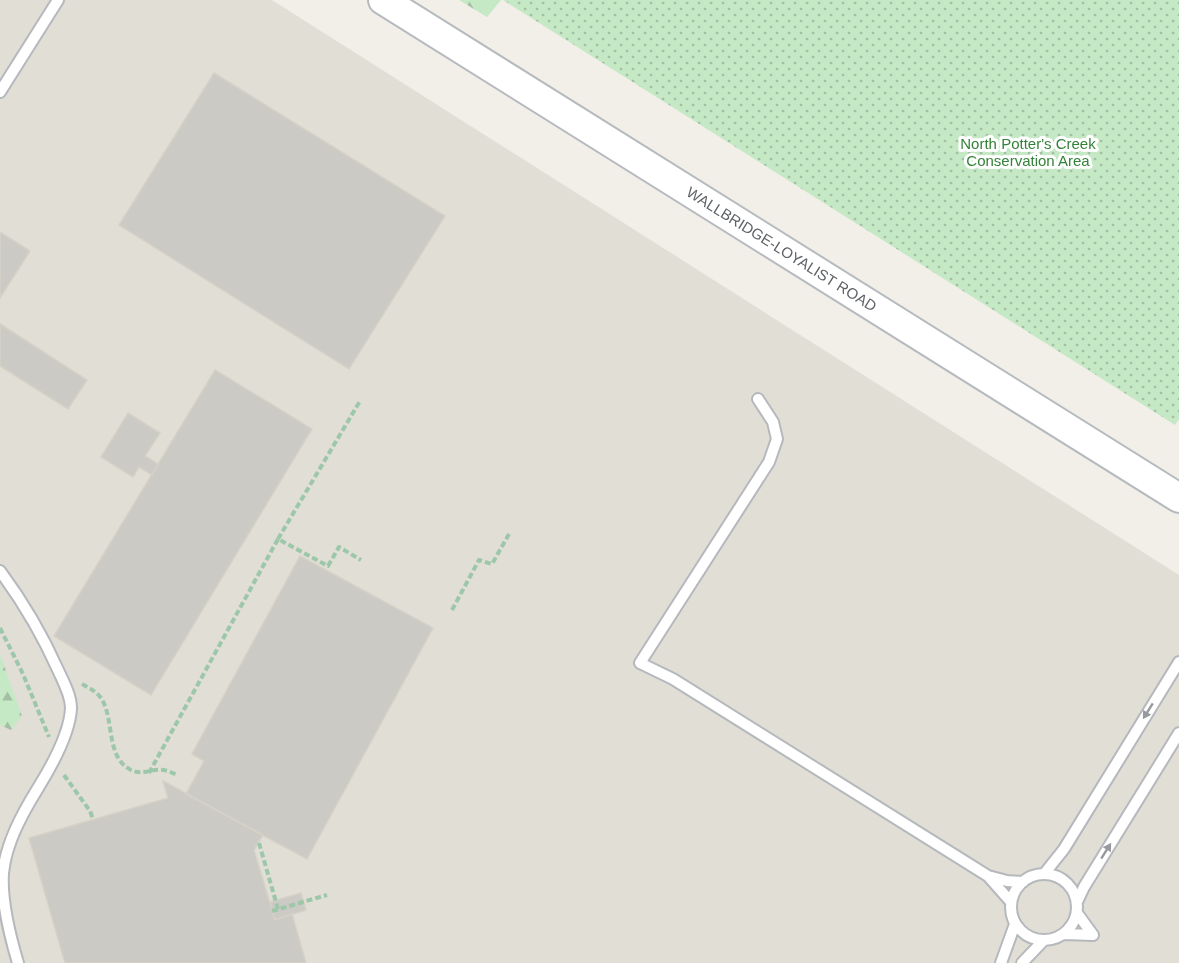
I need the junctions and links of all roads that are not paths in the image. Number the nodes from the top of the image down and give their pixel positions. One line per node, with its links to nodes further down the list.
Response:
1 (58, 0): 3 (lane)
2 (383, 0): 5 (main road, WALLBRIDGE-LOYALIST ROAD)
3 (0, 92)
4 (758, 399): 10 (lane)
5 (1179, 498)
6 (0, 571): 17 (lane)
7 (1179, 662): 9 (lane, one-way to 9)
8 (1179, 733): 13 (lane, one-way to 8)
9 (1044, 874): 11 (lane); 13 (lane)
10 (988, 876): 11 (lane); 12 (lane)
11 (1023, 882): 12 (lane)
12 (1011, 902): 14 (lane)
13 (1077, 908): 15 (lane); 15 (lane)
14 (1015, 924): 16 (lane); 18 (lane)
15 (1064, 934): 16 (lane)
16 (1043, 941): 19 (lane)
17 (18, 963)
18 (1001, 963)
19 (1022, 963)

